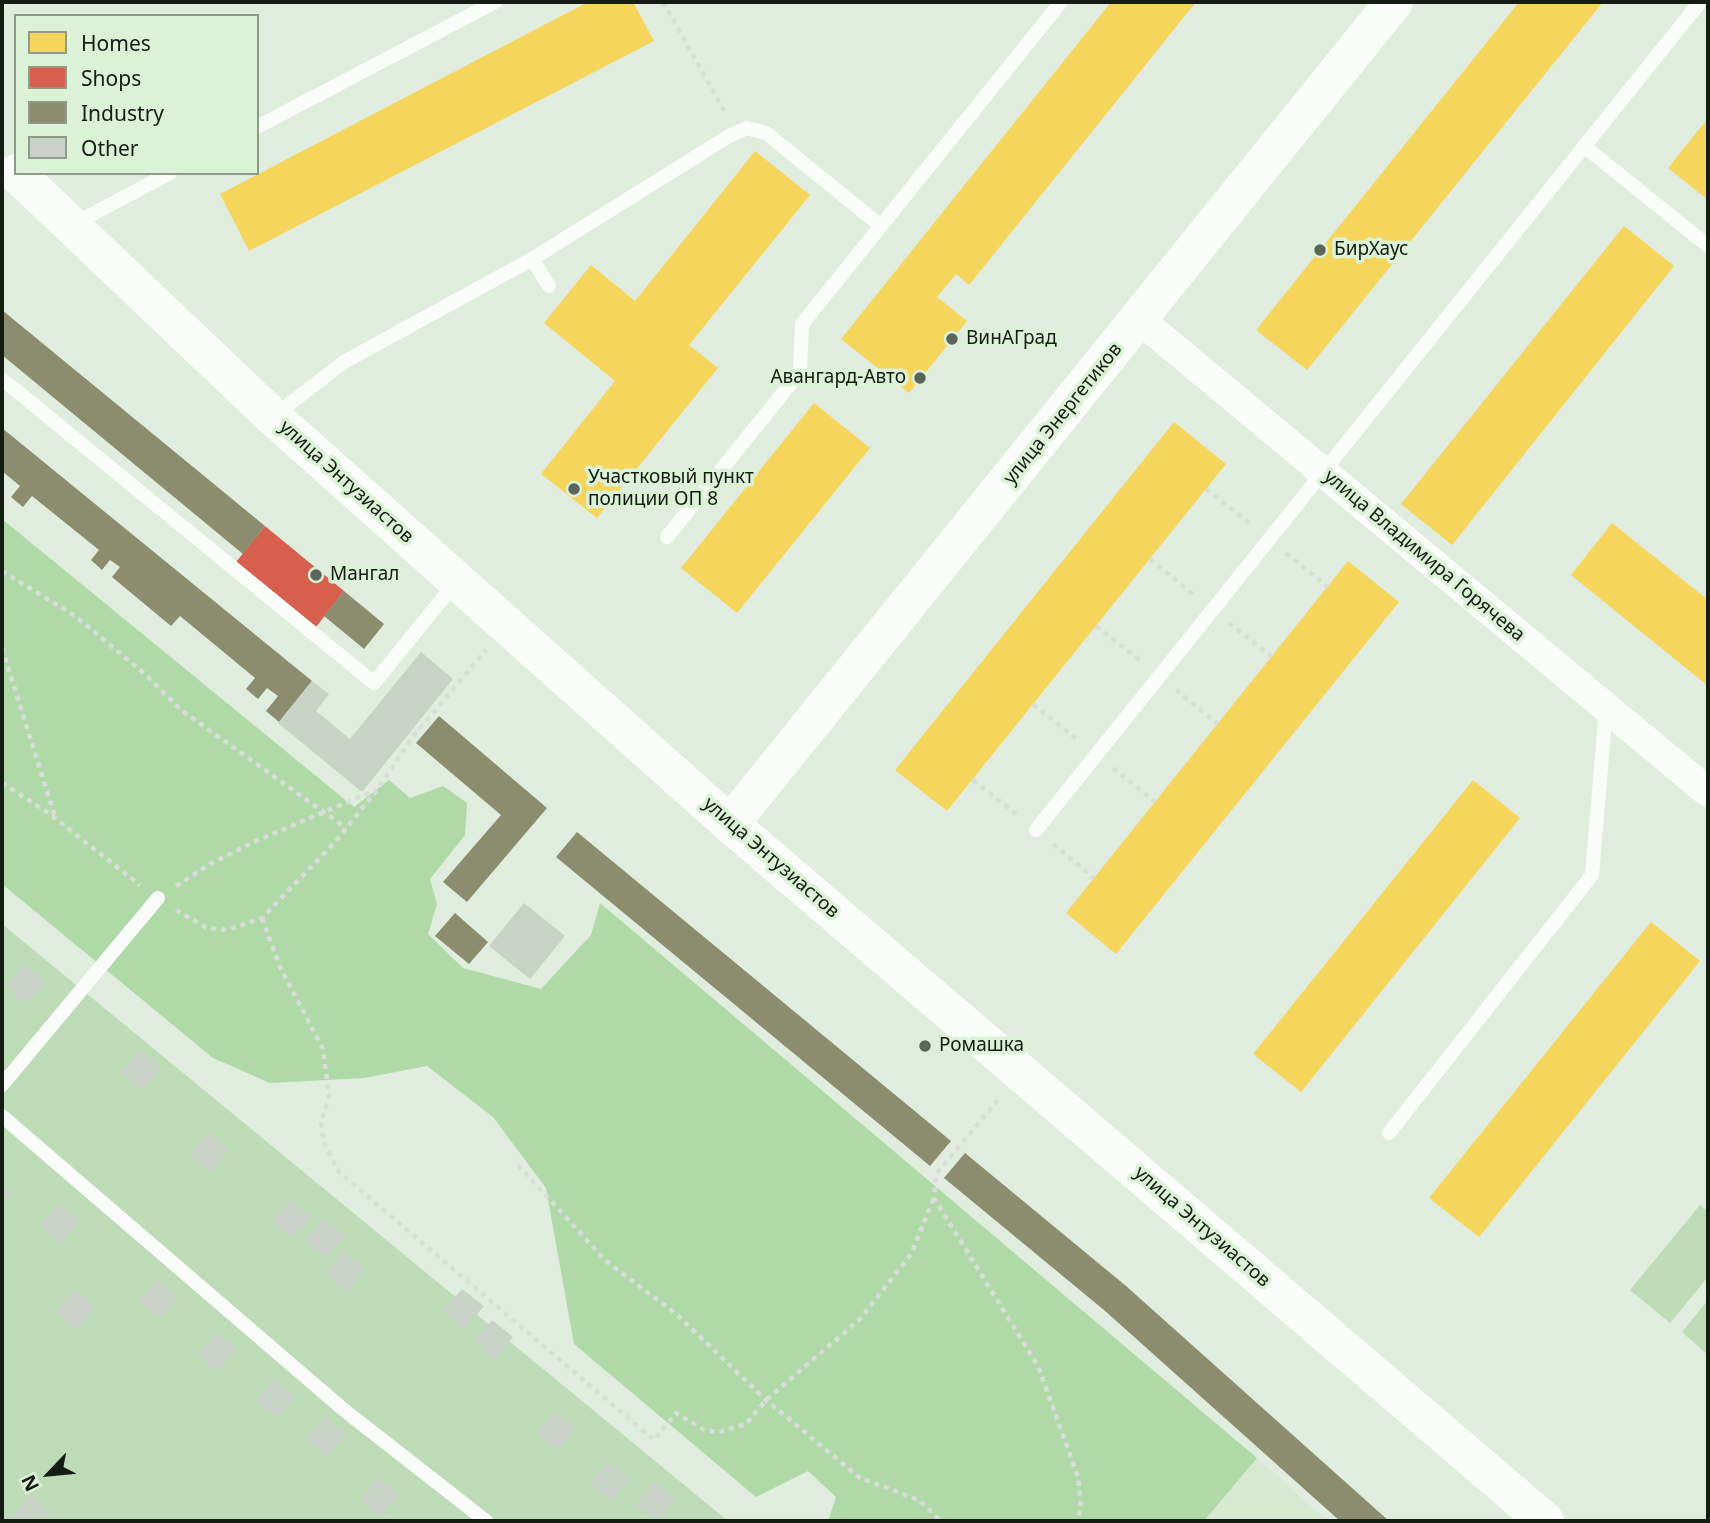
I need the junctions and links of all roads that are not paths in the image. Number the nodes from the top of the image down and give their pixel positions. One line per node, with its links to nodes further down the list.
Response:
1 (495, 2): 5 (lane)
2 (1061, 2): 10 (lane)
3 (1394, 2): 14 (main road, улица Энергетиков)
4 (1700, 2): 6 (lane)
5 (259, 126)
6 (1584, 146): 11 (lane); 17 (lane)
7 (18, 175): 9 (main road, улица Энтузиастов)
8 (166, 175): 9 (lane)
9 (70, 226): 16 (main road, улица Энтузиастов)
10 (881, 226): 12 (lane); 18 (lane)
11 (1708, 246)
12 (532, 260): 13 (lane); 16 (lane)
13 (549, 286)
14 (1139, 319): 17 (street, улица Владимира Горячева); 22 (main road, улица Энергетиков)
15 (2, 379): 19 (lane)
16 (273, 417): 19 (main road, улица Энтузиастов)
17 (1323, 472): 20 (street, улица Владимира Горячева); 23 (lane)
18 (667, 537)
19 (457, 581): 22 (main road, улица Энтузиастов)
20 (1606, 707): 21 (street, улица Владимира Горячева); 27 (lane)
21 (1708, 792)
22 (730, 824): 29 (main road, улица Энтузиастов)
23 (1036, 830)
24 (158, 898): 25 (lane)
25 (2, 1085)
26 (2, 1116): 28 (lane)
27 (1389, 1133)
28 (486, 1521)
29 (1545, 1521)

